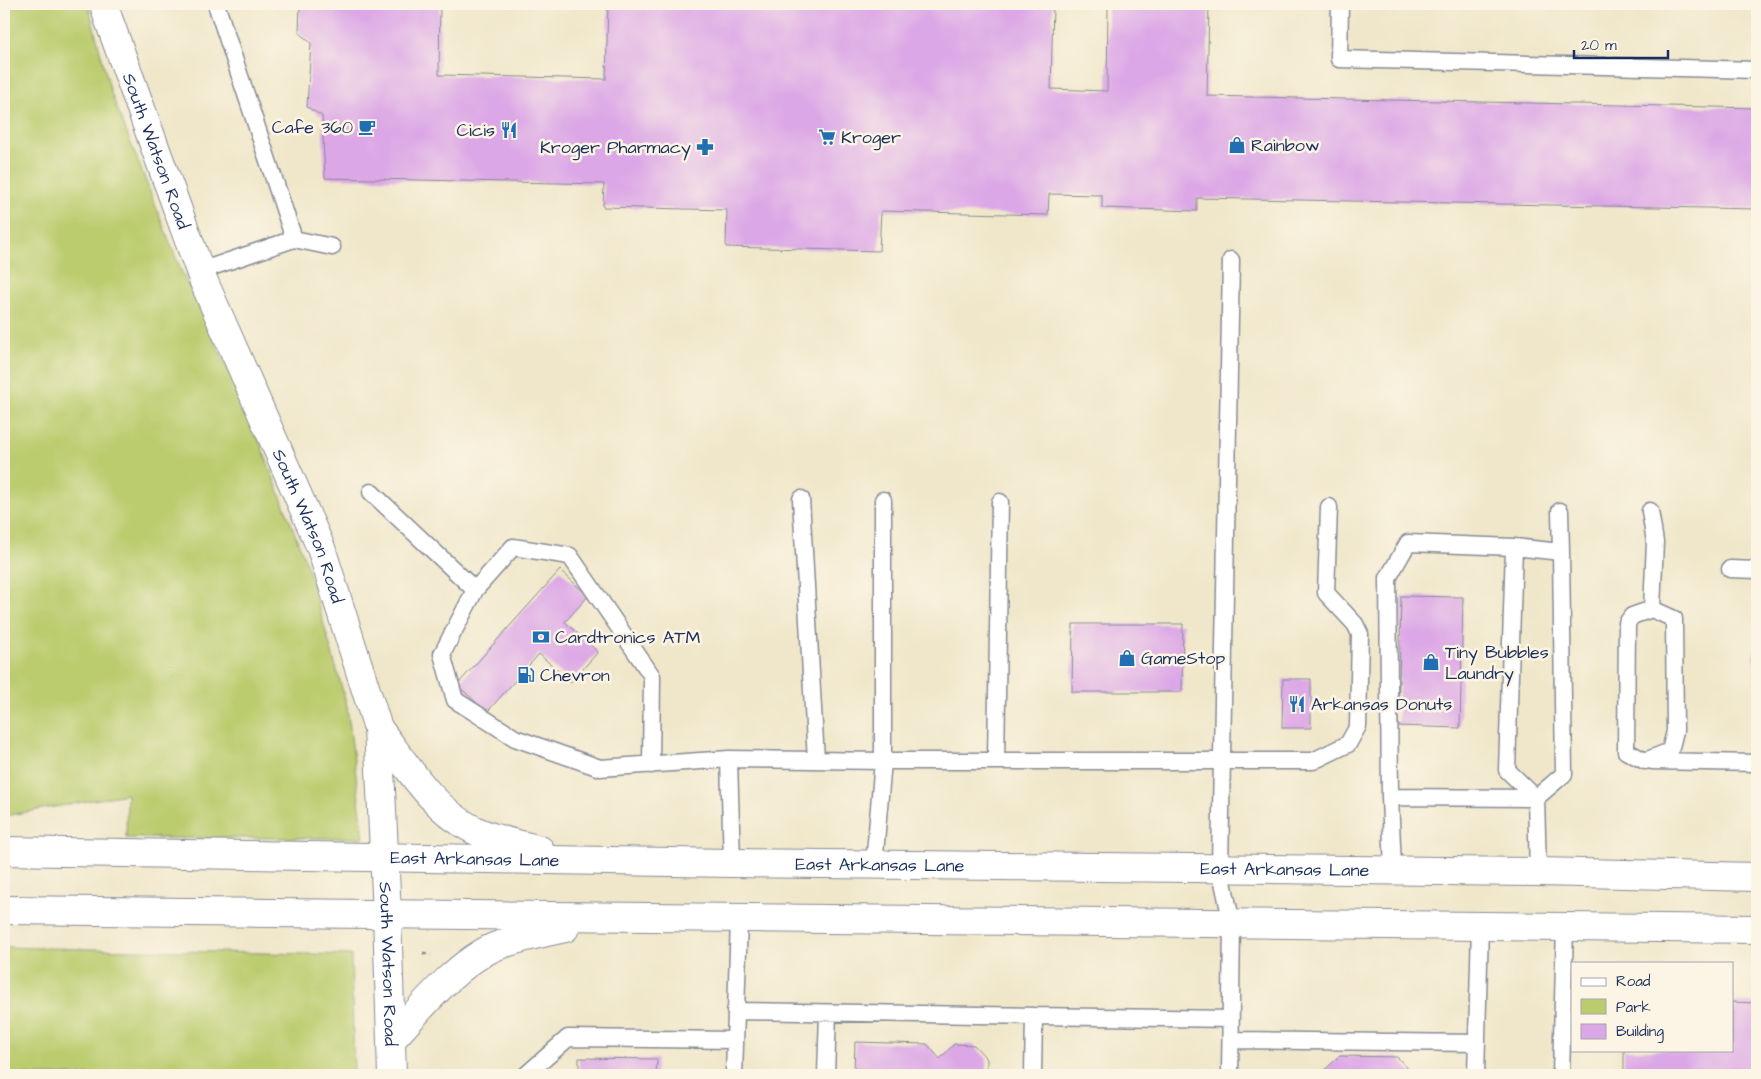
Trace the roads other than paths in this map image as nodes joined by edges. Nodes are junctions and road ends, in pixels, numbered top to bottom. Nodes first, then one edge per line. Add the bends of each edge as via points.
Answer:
1 (104, 4) edge
2 (216, 4) edge
3 (1340, 4) edge
4 (1757, 70) edge
5 (294, 239) junction
6 (332, 247) dead end
7 (1231, 260) dead end
8 (200, 271) junction
9 (371, 492) dead end
10 (800, 499) dead end
11 (883, 500) dead end
12 (1000, 502) dead end
13 (1329, 507) dead end
14 (1560, 511) dead end
15 (1650, 511) dead end
16 (1514, 547) junction
17 (1561, 552) junction
18 (1730, 569) dead end
19 (1757, 570) edge
20 (475, 590) junction
21 (1652, 609) junction
22 (378, 728) junction
23 (729, 759) junction
24 (816, 760) junction
25 (883, 761) junction
26 (996, 761) junction
27 (1645, 761) junction
28 (1222, 762) junction
29 (1757, 762) edge
30 (651, 765) junction
31 (1390, 797) junction
32 (1536, 798) junction
33 (4, 852) edge
34 (385, 858) junction
35 (580, 861) junction
36 (732, 863) junction
37 (874, 864) junction
38 (1220, 868) junction
39 (1392, 870) junction
40 (1538, 872) junction
41 (1757, 877) edge
42 (4, 910) edge
43 (388, 914) junction
44 (610, 918) junction
45 (739, 919) junction
46 (1232, 924) junction
47 (1480, 926) junction
48 (1565, 926) junction
49 (1757, 930) edge
50 (736, 1011) junction
51 (828, 1013) junction
52 (1034, 1016) junction
53 (1231, 1019) junction
54 (392, 1039) junction
55 (734, 1040) junction
56 (1231, 1040) junction
57 (1477, 1043) junction
58 (392, 1075) edge
59 (526, 1075) edge
60 (734, 1075) edge
61 (826, 1075) edge
62 (1033, 1075) edge
63 (1230, 1075) edge
64 (1476, 1075) edge
65 (1561, 1075) edge

1 - 8 main road, South Watson Road
2 - 5 lane
3 - 4 lane via 1339,59
5 - 6 lane
5 - 8 lane
7 - 28 lane
8 - 22 main road, South Watson Road via 322,548
9 - 20 lane
10 - 24 lane
11 - 25 lane
12 - 26 lane
13 - 28 lane via 1326,593 1355,624 1360,634 1358,726 1348,744 1313,761
14 - 17 lane
15 - 21 lane via 1655,542
16 - 17 lane
16 - 31 lane via 1408,543 1388,578
16 - 32 lane via 1507,770
17 - 32 lane via 1564,774
18 - 19 lane
20 - 30 lane via 442,654 455,700 515,738 600,768
20 - 30 lane via 513,547 570,556 652,676
21 - 27 lane via 1632,616 1627,623 1626,751
21 - 27 lane via 1674,619 1675,731 1670,751
22 - 34 main road, South Watson Road
22 - 35 main road via 426,791 452,816 475,830 502,840
23 - 24 lane
23 - 30 lane
23 - 36 lane
24 - 25 lane
25 - 26 lane
25 - 37 lane
26 - 28 lane
27 - 29 lane
28 - 38 lane
31 - 32 lane
31 - 39 lane
32 - 40 lane
33 - 34 main road, East Arkansas Lane
34 - 35 main road, East Arkansas Lane
34 - 43 main road, South Watson Road
35 - 36 main road, East Arkansas Lane
36 - 37 main road, East Arkansas Lane
37 - 38 main road, East Arkansas Lane
38 - 39 main road, East Arkansas Lane
38 - 46 lane
39 - 40 main road, East Arkansas Lane
40 - 41 main road, East Arkansas Lane
42 - 43 main road
43 - 44 main road
43 - 54 main road, South Watson Road
44 - 45 main road
44 - 54 main road via 529,936 494,948 451,978
45 - 46 main road
45 - 50 lane
46 - 47 main road
46 - 53 lane
47 - 48 main road
47 - 57 lane
48 - 49 main road
48 - 65 lane
50 - 51 lane
50 - 55 lane
51 - 52 lane
51 - 61 lane
52 - 53 lane
52 - 62 lane
53 - 56 lane
54 - 58 main road, South Watson Road
55 - 59 lane via 568,1038
55 - 60 lane
56 - 57 lane
56 - 63 lane
57 - 64 lane

